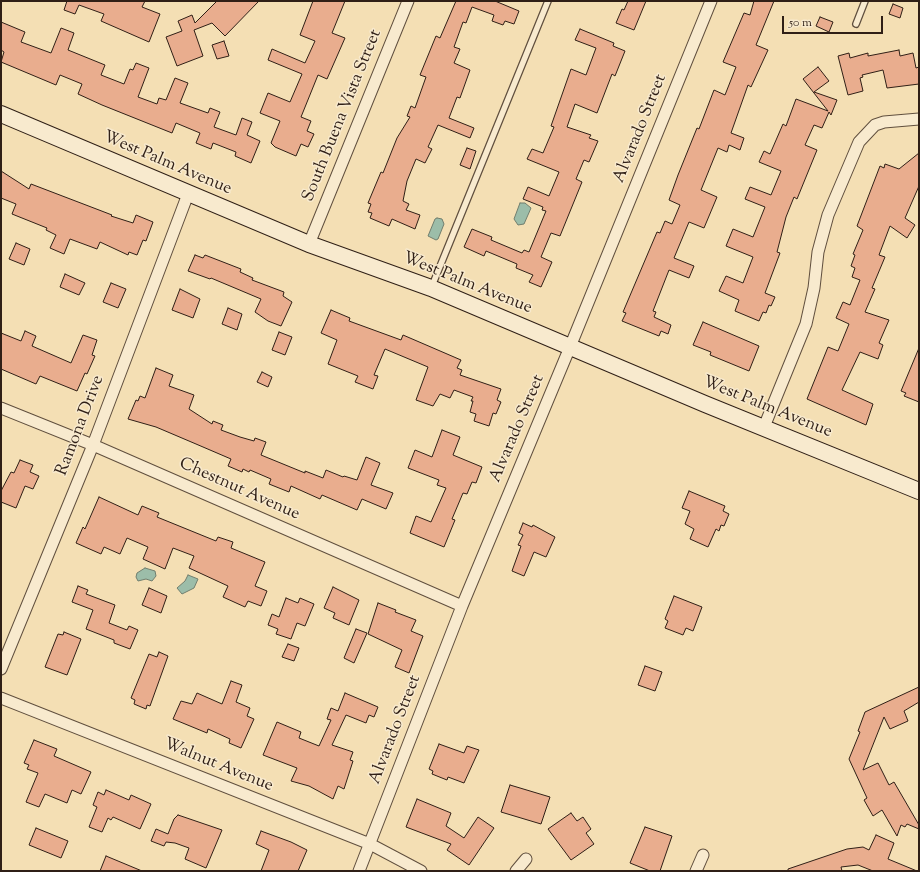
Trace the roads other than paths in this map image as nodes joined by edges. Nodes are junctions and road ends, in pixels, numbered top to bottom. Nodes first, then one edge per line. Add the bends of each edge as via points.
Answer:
1 (408, 1) edge
2 (548, 1) edge
3 (711, 1) edge
4 (865, 1) edge
5 (856, 24) dead end
6 (1, 114) edge
7 (919, 119) edge
8 (188, 194) junction
9 (309, 244) junction
10 (431, 288) junction
11 (570, 347) junction
12 (1, 408) edge
13 (764, 427) junction
14 (93, 444) junction
15 (919, 491) edge
16 (462, 606) junction
17 (1, 669) edge
18 (1, 698) edge
19 (370, 844) junction
20 (703, 855) dead end
21 (526, 859) dead end
22 (358, 871) edge
23 (421, 871) edge
24 (516, 871) edge
25 (696, 871) edge

1 - 9 street, South Buena Vista Street
2 - 10 lane
3 - 11 street, Alvarado Street
4 - 5 lane
6 - 8 street, West Palm Avenue
7 - 13 street via 875,125 859,142 828,216 818,252 806,324
8 - 9 street, West Palm Avenue
8 - 14 street, Ramona Drive
9 - 10 street, West Palm Avenue
10 - 11 street, West Palm Avenue
11 - 13 street, West Palm Avenue
11 - 16 street, Alvarado Street
12 - 14 street, Chestnut Avenue
13 - 15 street, West Palm Avenue
14 - 16 street, Chestnut Avenue
14 - 17 street, Ramona Drive
16 - 19 street, Alvarado Street
18 - 19 street, Walnut Avenue
19 - 22 street, Alvarado Street
19 - 23 street, Walnut Avenue
20 - 25 street
21 - 24 street

